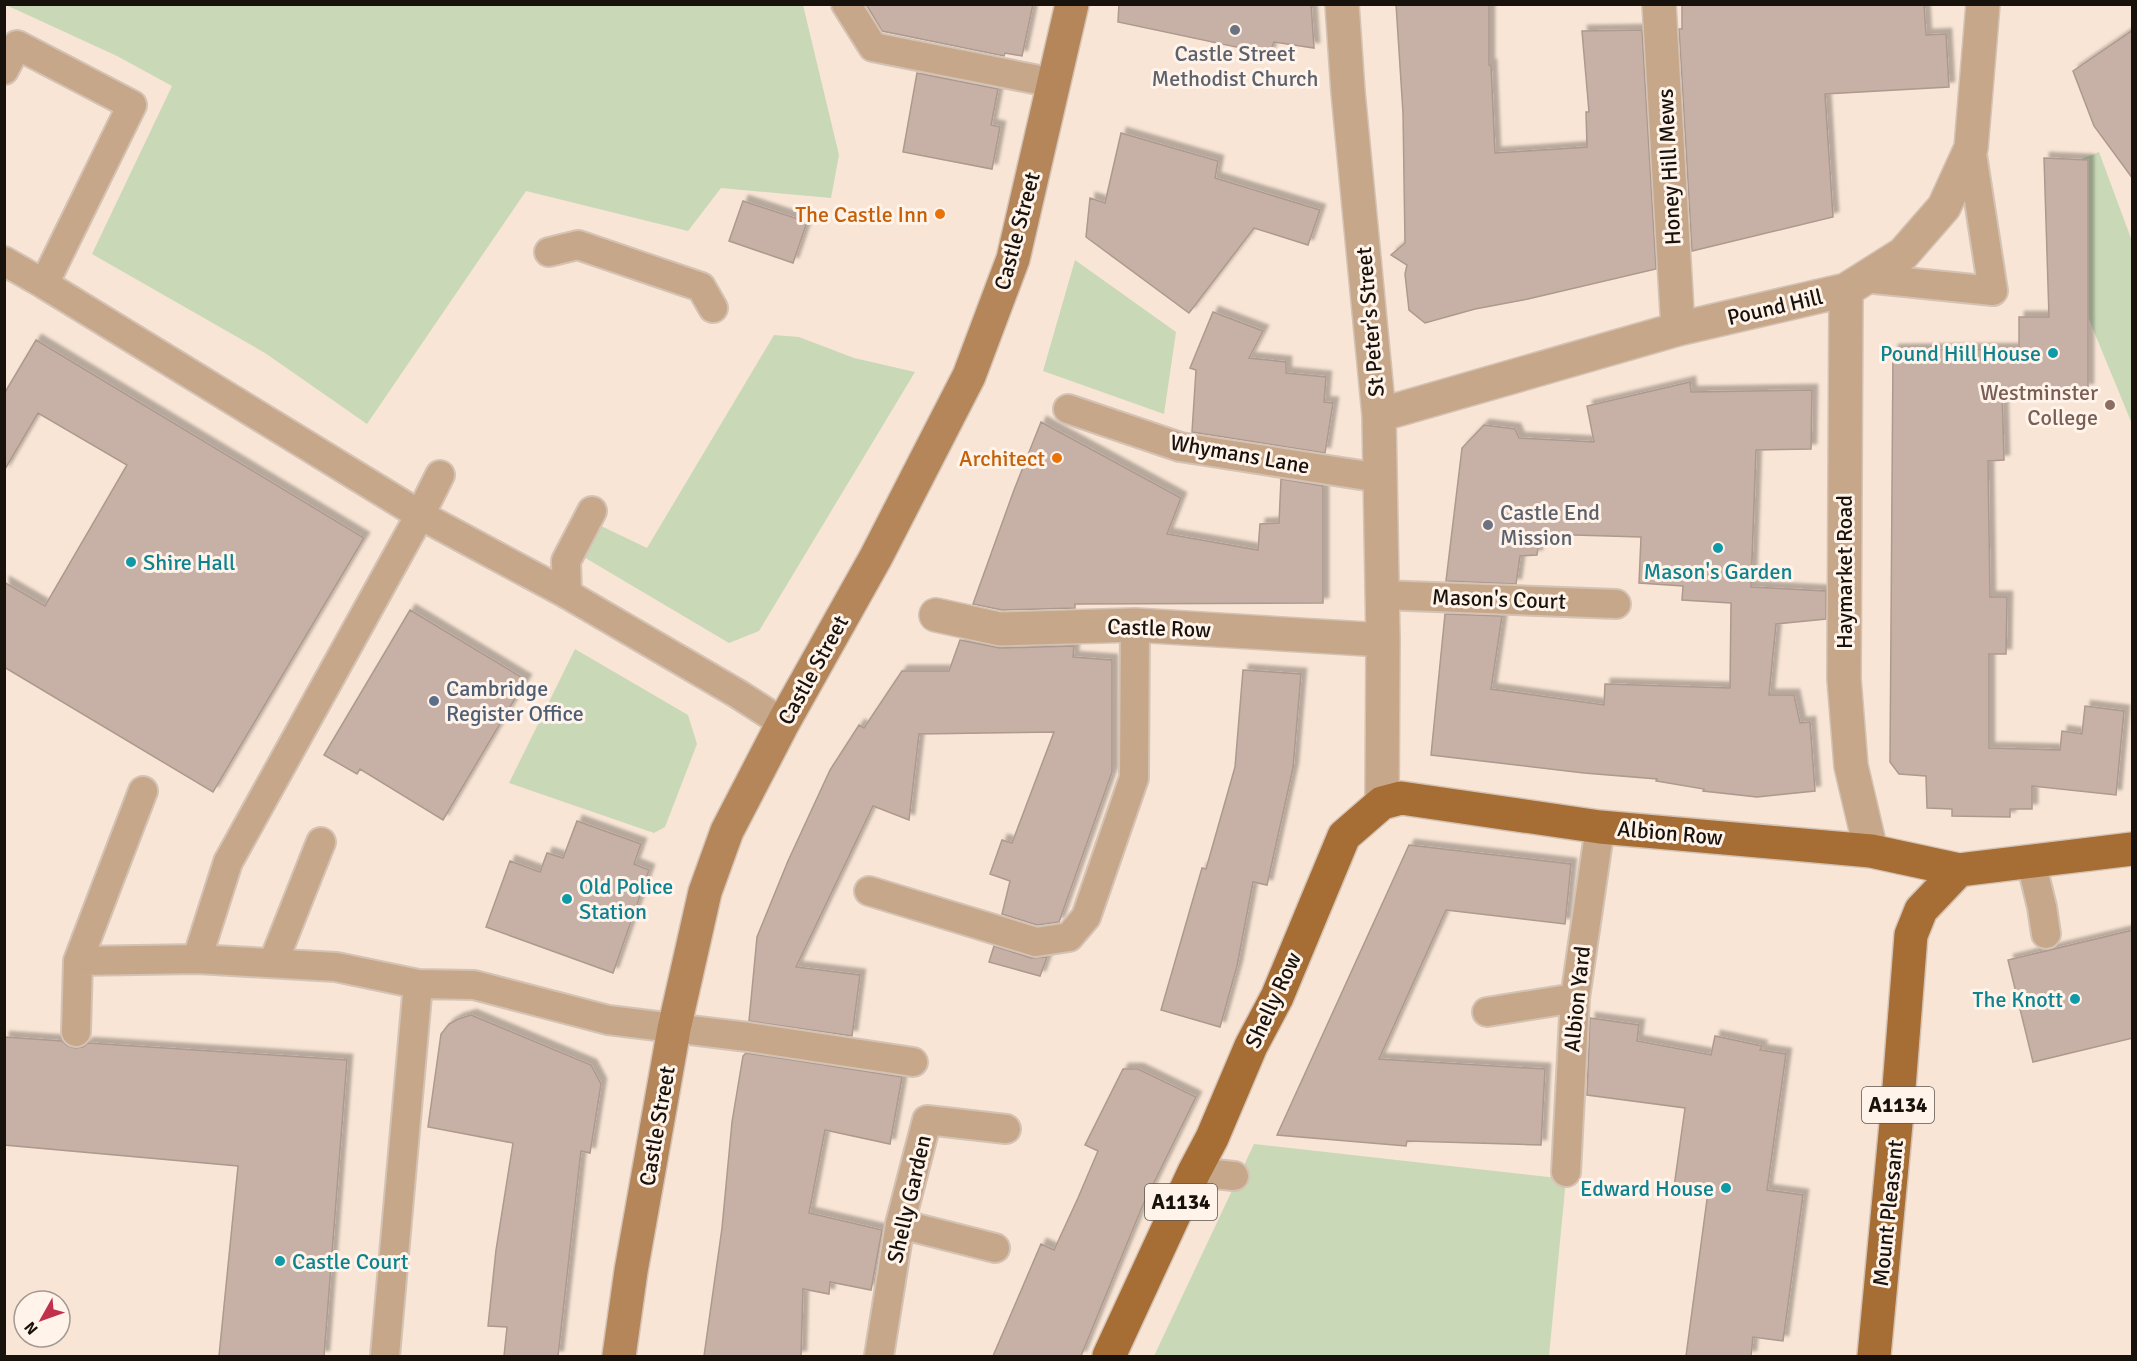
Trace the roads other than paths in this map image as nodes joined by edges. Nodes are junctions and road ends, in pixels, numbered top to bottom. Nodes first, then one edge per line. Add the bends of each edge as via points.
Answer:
1 (846, 4) edge
2 (1072, 4) edge
3 (1342, 4) edge
4 (1659, 4) edge
5 (1983, 4) edge
6 (4, 70) edge
7 (1054, 83) junction
8 (1971, 148) junction
9 (549, 252) dead end
10 (4, 261) edge
11 (45, 284) junction
12 (1855, 284) junction
13 (714, 308) dead end
14 (1678, 329) junction
15 (1068, 409) dead end
16 (1379, 415) junction
17 (440, 475) dead end
18 (1380, 478) junction
19 (592, 511) dead end
20 (420, 515) junction
21 (567, 594) junction
22 (1382, 595) junction
23 (1616, 604) dead end
24 (936, 615) dead end
25 (1135, 625) junction
26 (1383, 639) junction
27 (783, 723) junction
28 (143, 791) dead end
29 (1382, 803) junction
30 (1600, 827) junction
31 (321, 842) dead end
32 (2133, 849) edge
33 (1871, 851) junction
34 (2031, 862) junction
35 (1959, 870) junction
36 (869, 891) dead end
37 (2046, 934) dead end
38 (197, 959) junction
39 (78, 961) junction
40 (273, 963) junction
41 (418, 984) junction
42 (1575, 998) junction
43 (1487, 1012) dead end
44 (674, 1029) junction
45 (76, 1032) dead end
46 (913, 1062) dead end
47 (1006, 1129) dead end
48 (1194, 1172) junction
49 (1566, 1172) dead end
50 (1234, 1176) dead end
51 (900, 1224) junction
52 (995, 1248) dead end
53 (385, 1356) edge
54 (619, 1356) edge
55 (879, 1356) edge
56 (1109, 1356) edge
57 (1874, 1356) edge

1 - 7 lane via 873,47
2 - 7 street, Castle Street
3 - 16 street, St Peter's Street
4 - 14 street, Honey Hill Mews
5 - 8 street, Pound Hill
6 - 11 lane via 17,45 132,105
7 - 27 street, Castle Street via 1012,260 969,376 876,557
8 - 12 street, Pound Hill via 1944,207 1902,254
8 - 12 lane via 1993,291
9 - 13 lane via 578,245 701,287
10 - 11 lane
11 - 20 lane
12 - 14 street, Pound Hill
12 - 33 street, Haymarket Road via 1844,679 1851,766
14 - 16 street, Pound Hill
15 - 18 lane, Whymans Lane via 1180,447
16 - 18 street, St Peter's Street
17 - 20 lane
18 - 22 street, St Peter's Street
19 - 21 lane via 566,561
20 - 21 lane
20 - 38 lane via 228,862
21 - 27 lane
22 - 23 lane, Mason's Court
22 - 26 street, St Peter's Street
24 - 25 street, Castle Row via 1000,629
25 - 26 street, Castle Row
25 - 36 lane via 1134,778 1086,917 1069,937 1036,942
26 - 29 street
27 - 44 street, Castle Street via 727,831 705,892
28 - 39 lane
29 - 30 main road, Albion Row via 1401,798
29 - 48 main road, Shelly Row / A1134 via 1344,836 1277,998
30 - 33 main road, Albion Row
30 - 42 lane, Albion Yard
31 - 40 lane
32 - 34 main road, Albion Row
33 - 35 main road, Albion Row
34 - 35 main road, Albion Row
34 - 37 lane
35 - 57 main road, Mount Pleasant / A1134 via 1921,910 1911,935
38 - 39 lane
38 - 40 lane
39 - 45 lane
40 - 41 lane via 336,967
41 - 44 lane via 474,985 608,1020
41 - 53 lane
42 - 43 lane
42 - 49 lane, Albion Yard
44 - 46 lane via 748,1036
44 - 54 street, Castle Street
47 - 51 lane, Shelly Garden via 927,1120
48 - 50 lane
48 - 56 main road, Shelly Row / A1134
51 - 52 lane
51 - 55 lane, Shelly Garden

